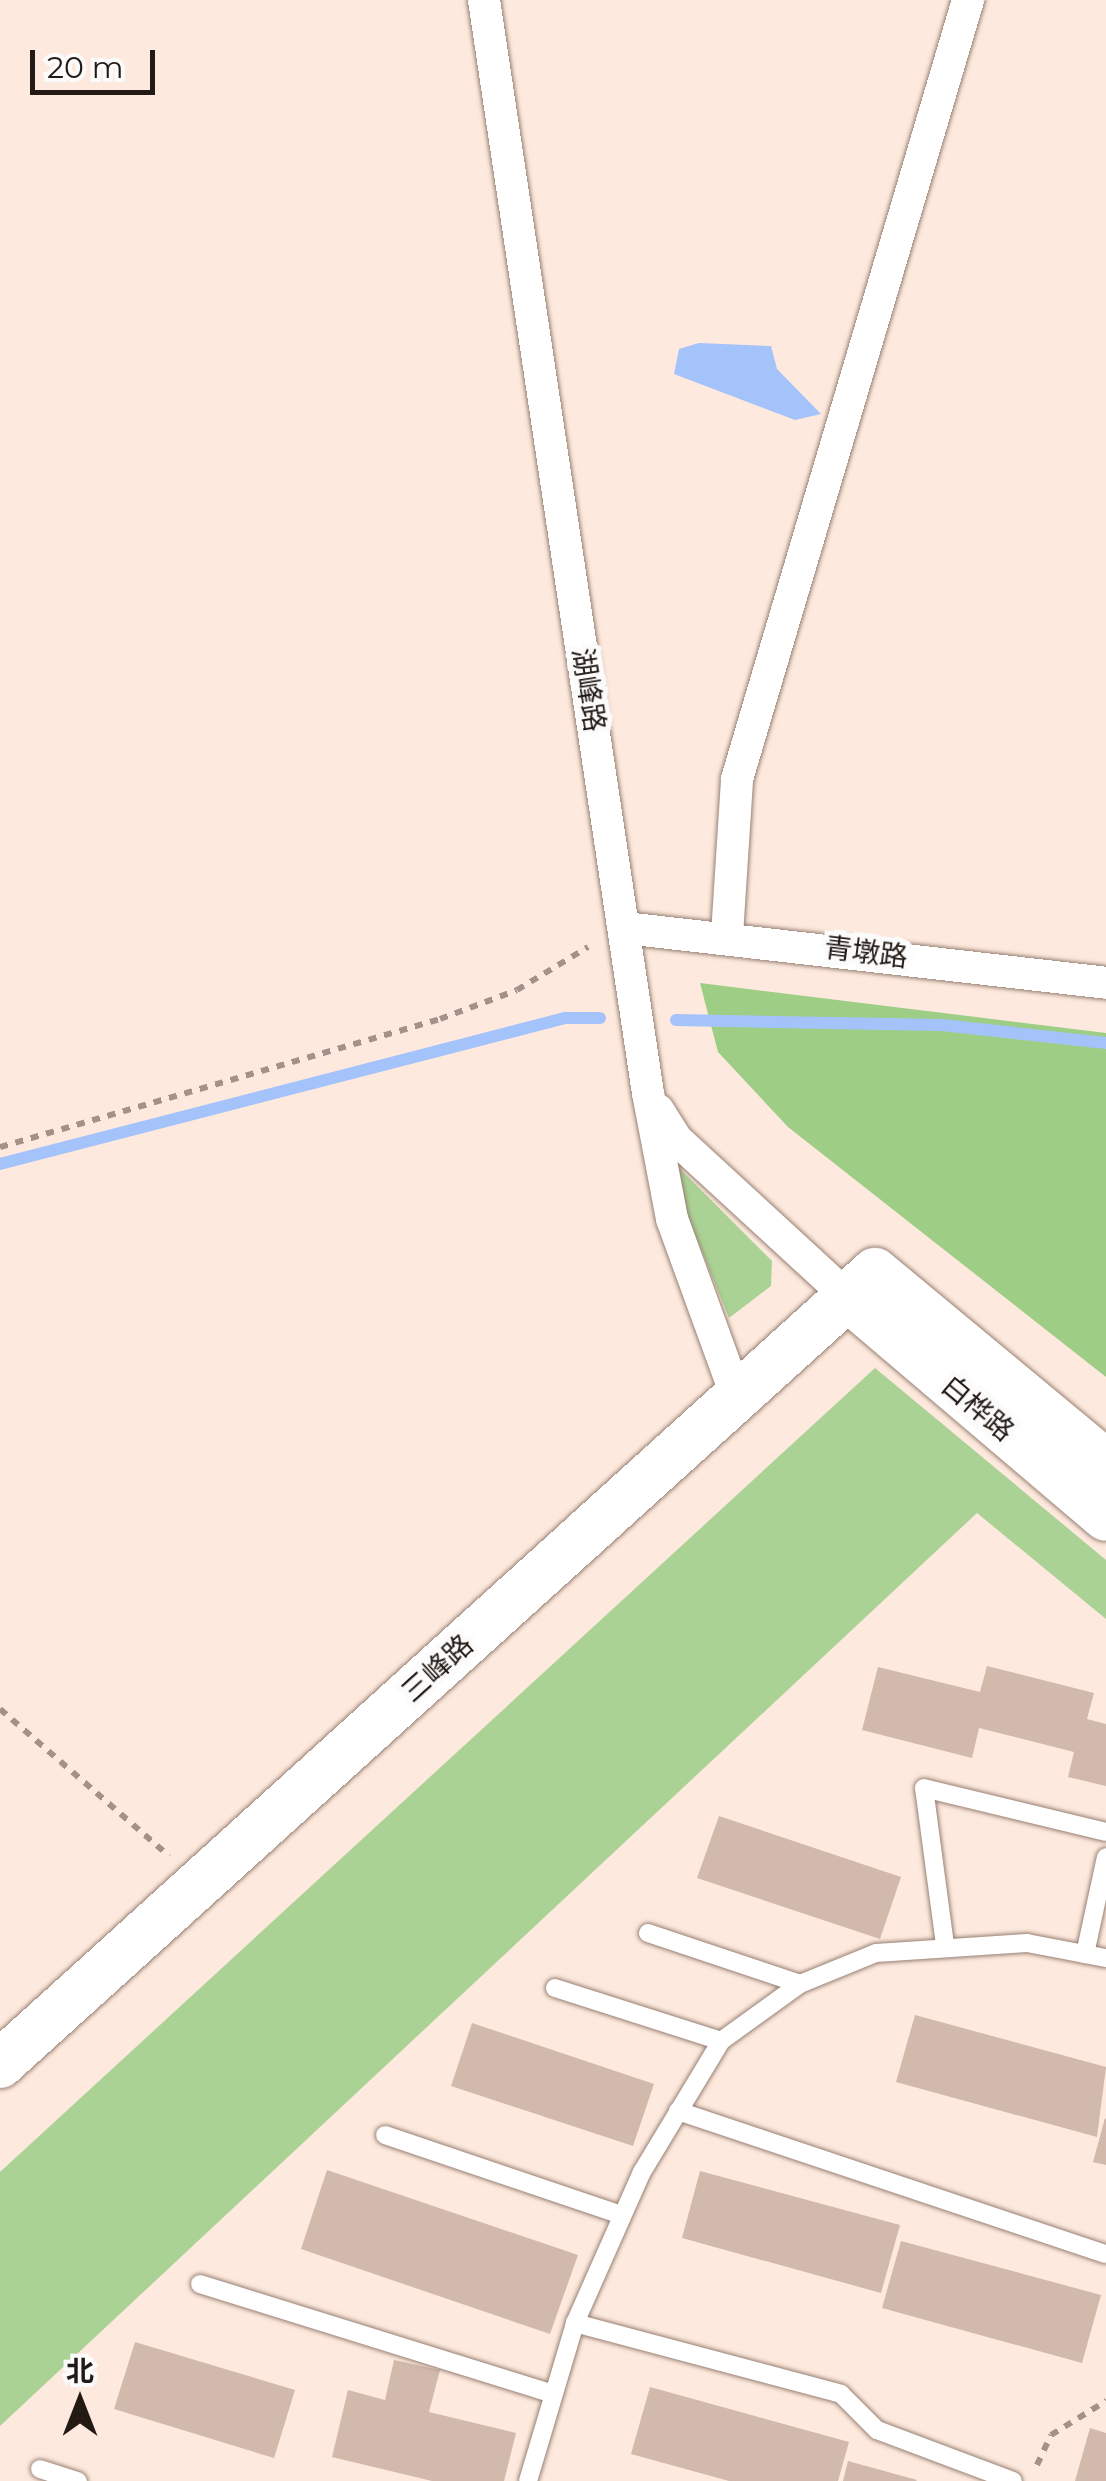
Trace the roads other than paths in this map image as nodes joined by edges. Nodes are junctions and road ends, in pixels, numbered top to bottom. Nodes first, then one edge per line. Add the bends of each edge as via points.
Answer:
1 (484, 0) edge
2 (968, 0) edge
3 (625, 928) junction
4 (726, 934) junction
5 (1106, 983) edge
6 (648, 1093) junction
7 (863, 1286) junction
8 (738, 1400) junction
9 (1106, 1464) edge
10 (1106, 1517) edge
11 (1106, 1832) edge
12 (1106, 1857) edge
13 (648, 1933) dead end
14 (945, 1945) junction
15 (1085, 1954) junction
16 (1106, 1958) edge
17 (800, 1984) junction
18 (555, 1988) dead end
19 (721, 2041) junction
20 (0, 2064) edge
21 (678, 2112) junction
22 (386, 2135) dead end
23 (622, 2215) junction
24 (1106, 2254) edge
25 (200, 2284) dead end
26 (574, 2323) junction
27 (553, 2394) junction
28 (40, 2469) dead end
29 (78, 2481) edge
30 (528, 2481) edge
31 (1013, 2481) edge

1 - 3 street, 湖峰路
2 - 4 street via 737,778
3 - 4 street, 青墩路
3 - 6 street, 湖峰路
4 - 5 street, 青墩路
6 - 7 street, 湖峰路 via 676,1140
6 - 8 street via 672,1219
7 - 8 main road, 三峰路
7 - 9 main road, 白桦路
7 - 10 main road, 白桦路
8 - 20 main road, 三峰路
11 - 14 lane via 924,1788
12 - 15 lane
13 - 17 lane
14 - 15 lane via 1027,1943
14 - 17 lane via 876,1953
15 - 16 lane
17 - 19 lane
18 - 19 lane
19 - 21 lane
21 - 23 lane
21 - 24 lane
22 - 23 lane
23 - 26 lane
25 - 27 lane
26 - 27 lane
26 - 31 lane via 841,2394 877,2430
27 - 30 lane
28 - 29 lane

